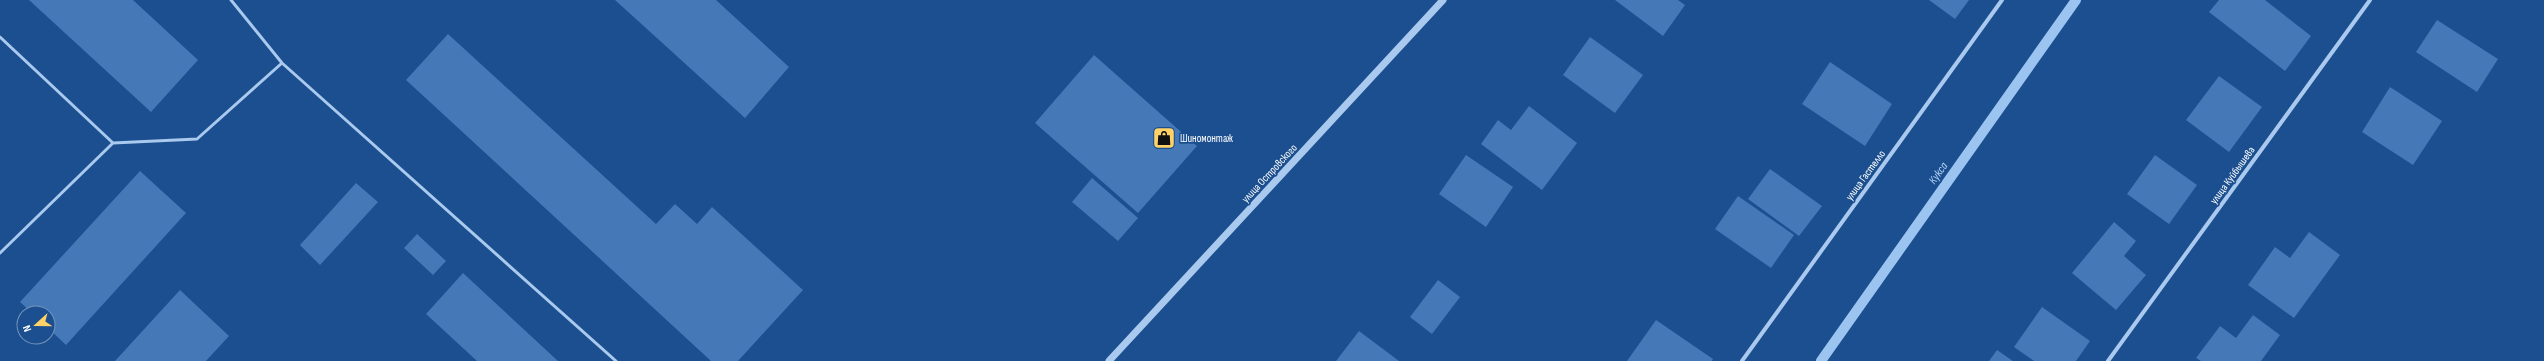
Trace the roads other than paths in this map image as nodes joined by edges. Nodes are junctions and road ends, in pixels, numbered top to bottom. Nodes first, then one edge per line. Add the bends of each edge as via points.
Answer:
1 (231, 0) edge
2 (1443, 0) edge
3 (2002, 0) edge
4 (2370, 0) edge
5 (0, 37) edge
6 (282, 63) junction
7 (113, 143) junction
8 (0, 253) edge
9 (616, 361) edge
10 (1109, 361) edge
11 (1742, 361) edge
12 (2108, 361) edge

1 - 6 lane
2 - 10 street, улица Островского
3 - 11 street, улица Гастелло
4 - 12 street, улица Куйбышева
5 - 7 lane
6 - 7 lane via 197,140
6 - 9 lane
7 - 8 lane

